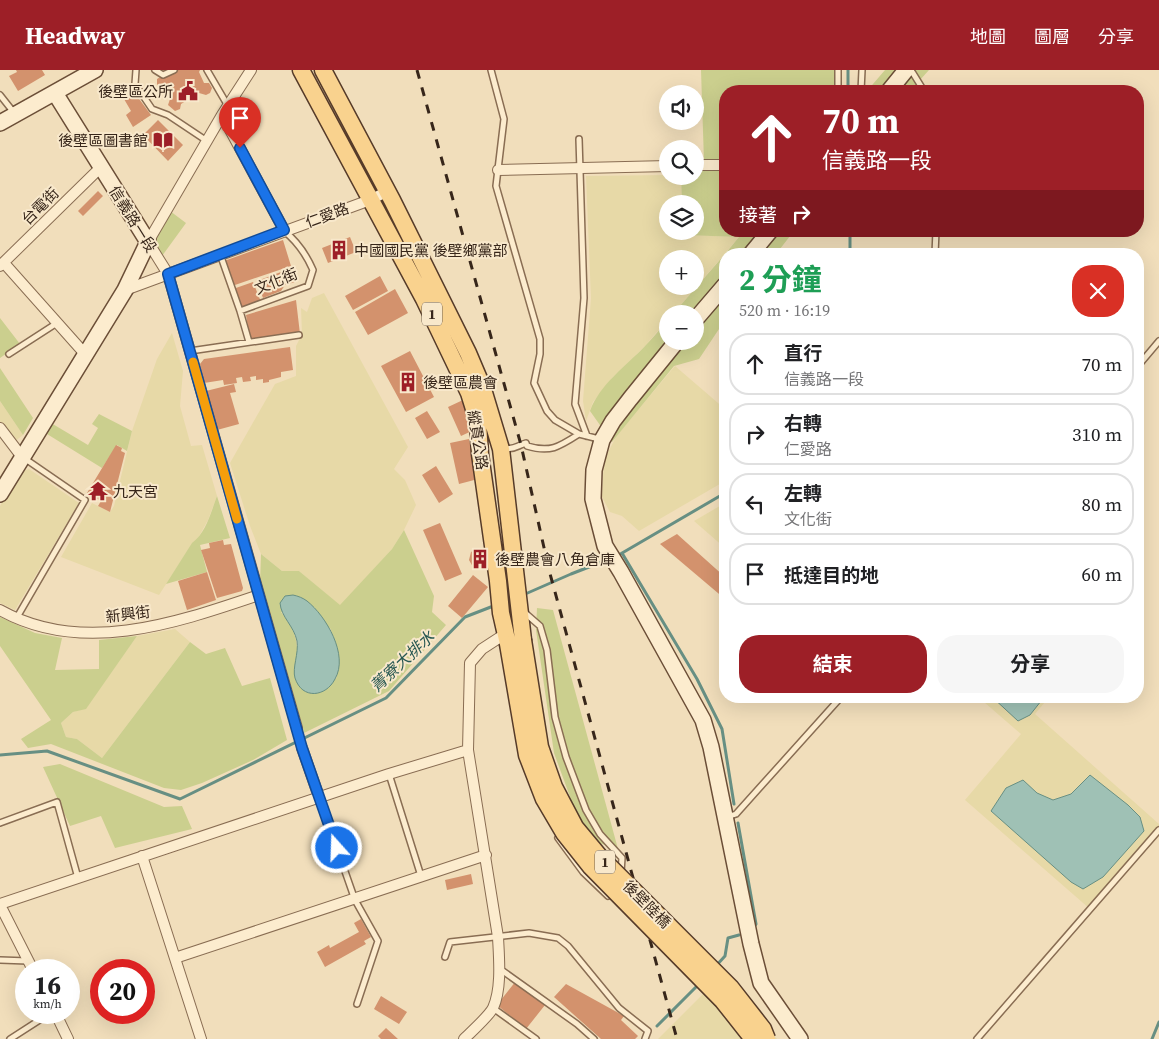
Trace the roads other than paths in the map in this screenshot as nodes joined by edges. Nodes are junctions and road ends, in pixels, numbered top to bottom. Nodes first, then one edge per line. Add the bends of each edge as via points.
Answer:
1 (96, 70) edge
2 (136, 70) edge
3 (155, 70) edge
4 (174, 70) edge
5 (207, 70) edge
6 (251, 70) edge
7 (301, 70) edge
8 (323, 70) edge
9 (491, 70) edge
10 (838, 70) edge
11 (862, 70) edge
12 (906, 70) edge
13 (911, 70) edge
14 (838, 85) edge
15 (862, 85) edge
16 (893, 85) edge
17 (920, 85) edge
18 (55, 93) junction
19 (0, 95) edge
20 (225, 111) junction
21 (16, 114) junction
22 (0, 123) edge
23 (579, 139) dead end
24 (206, 141) junction
25 (704, 165) edge
26 (719, 165) edge
27 (659, 166) edge
28 (100, 167) junction
29 (580, 167) junction
30 (498, 170) junction
31 (388, 191) junction
32 (370, 200) junction
33 (284, 230) junction
34 (765, 237) edge
35 (148, 242) junction
36 (756, 248) edge
37 (220, 254) junction
38 (2, 265) edge
39 (168, 274) junction
40 (125, 290) junction
41 (719, 292) edge
42 (430, 294) junction
43 (704, 310) edge
44 (240, 311) junction
45 (57, 322) junction
46 (299, 335) dead end
47 (1159, 341) edge
48 (249, 342) junction
49 (670, 350) edge
50 (190, 351) junction
51 (9, 354) dead end
52 (85, 354) junction
53 (1144, 359) edge
54 (0, 428) edge
55 (579, 434) junction
56 (587, 436) junction
57 (602, 440) junction
58 (501, 449) junction
59 (22, 457) junction
60 (0, 494) edge
61 (258, 595) junction
62 (520, 608) junction
63 (0, 610) edge
64 (16, 619) junction
65 (512, 640) junction
66 (836, 703) edge
67 (297, 728) joint
68 (302, 748) joint
69 (468, 750) junction
70 (389, 774) junction
71 (319, 798) junction
72 (724, 818) junction
73 (0, 823) edge
74 (551, 825) dead end
75 (1159, 830) edge
76 (555, 832) dead end
77 (486, 855) junction
78 (142, 856) junction
79 (421, 877) junction
80 (78, 878) junction
81 (355, 900) junction
82 (614, 902) dead end
83 (0, 904) edge
84 (620, 907) dead end
85 (498, 937) junction
86 (445, 957) dead end
87 (175, 958) junction
88 (28, 959) edge
89 (0, 960) edge
90 (15, 963) edge
91 (500, 968) junction
92 (357, 1004) dead end
93 (493, 1008) junction
94 (34, 1024) edge
95 (60, 1024) edge
96 (10, 1039) edge
97 (68, 1039) edge
98 (201, 1039) edge
99 (464, 1039) edge
100 (536, 1039) edge
101 (594, 1039) edge
102 (645, 1039) edge
103 (753, 1039) edge
104 (767, 1039) edge
105 (800, 1039) edge
106 (977, 1039) edge

1 - 18 street
2 - 24 lane via 135,84 152,109 168,115
3 - 4 lane via 162,75
5 - 20 lane
6 - 20 street
7 - 32 main road, 縱貫公路 / 1
8 - 31 main road, 縱貫公路 / 1
9 - 30 lane via 504,119
10 - 14 lane
11 - 15 lane
12 - 16 street
13 - 17 lane
18 - 21 street
18 - 28 street, 信義路一段
19 - 21 lane
20 - 24 street
20 - 33 street, 文化街
21 - 22 street
23 - 29 lane
24 - 35 street
25 - 26 street
27 - 29 street
28 - 35 street, 信義路一段
28 - 38 street, 台電街
29 - 30 street
29 - 56 lane via 584,298 575,404
30 - 55 lane via 496,186 540,339 534,383 555,420
31 - 32 street, 仁愛路
31 - 42 main road, 縱貫公路 / 1
32 - 33 street, 仁愛路
32 - 42 main road, 縱貫公路 / 1
33 - 37 street, 仁愛路
33 - 44 lane, 文化街 via 306,254 313,270 308,286
34 - 36 street
35 - 39 street, 信義路一段
35 - 40 street
37 - 39 street, 仁愛路
37 - 44 lane, 文化街
38 - 45 street
39 - 40 street, 仁愛路
39 - 50 street, 信義路一段
40 - 52 street
41 - 43 street
42 - 58 main road, 縱貫公路 / 1 via 468,352
42 - 65 main road, 縱貫公路 / 1 via 478,422 501,613
44 - 48 lane
45 - 51 lane
45 - 52 street
46 - 48 lane
47 - 53 lane
48 - 50 lane
49 - 57 street
50 - 61 street, 信義路一段
52 - 59 street
54 - 59 street
55 - 56 lane
55 - 58 lane via 554,449 537,449 526,443 515,449
56 - 57 lane
57 - 72 street via 594,470 593,499 605,546 703,720
58 - 62 main road, 縱貫公路 / 1
59 - 60 street
59 - 64 lane via 85,500
61 - 64 street, 新興街 via 190,618 108,633 72,632
61 - 67 street, 信義路一段
62 - 65 main road, 1
62 - 84 lane via 540,626 547,650 555,717 586,810 600,834 622,858
63 - 64 street, 新興街
65 - 69 street via 482,649 470,663
65 - 74 lane via 509,646 510,680 523,760
65 - 103 main road, 後壁陸橋 / 1, bridge via 527,755 544,799 564,833 591,868 722,1001
65 - 104 main road, 後壁陸橋 / 1, bridge via 540,747 554,787 575,827 600,857 732,988
66 - 72 lane via 736,814
67 - 68 lane
68 - 71 street
69 - 70 street
69 - 77 street
70 - 71 street
70 - 79 lane
71 - 78 street
71 - 81 lane
72 - 105 street via 761,982
73 - 80 lane via 57,802
75 - 106 lane
76 - 82 lane via 583,872
77 - 79 street
77 - 85 street
78 - 80 street
78 - 87 street
79 - 81 street
80 - 83 street
81 - 87 street
81 - 92 lane via 378,941
83 - 88 street
85 - 86 lane via 450,942
85 - 91 street
85 - 102 lane via 529,933 558,938 619,1008 648,1031
87 - 98 street
89 - 90 lane
91 - 93 street
91 - 101 lane
93 - 99 street
93 - 100 lane
94 - 96 lane
95 - 97 street

